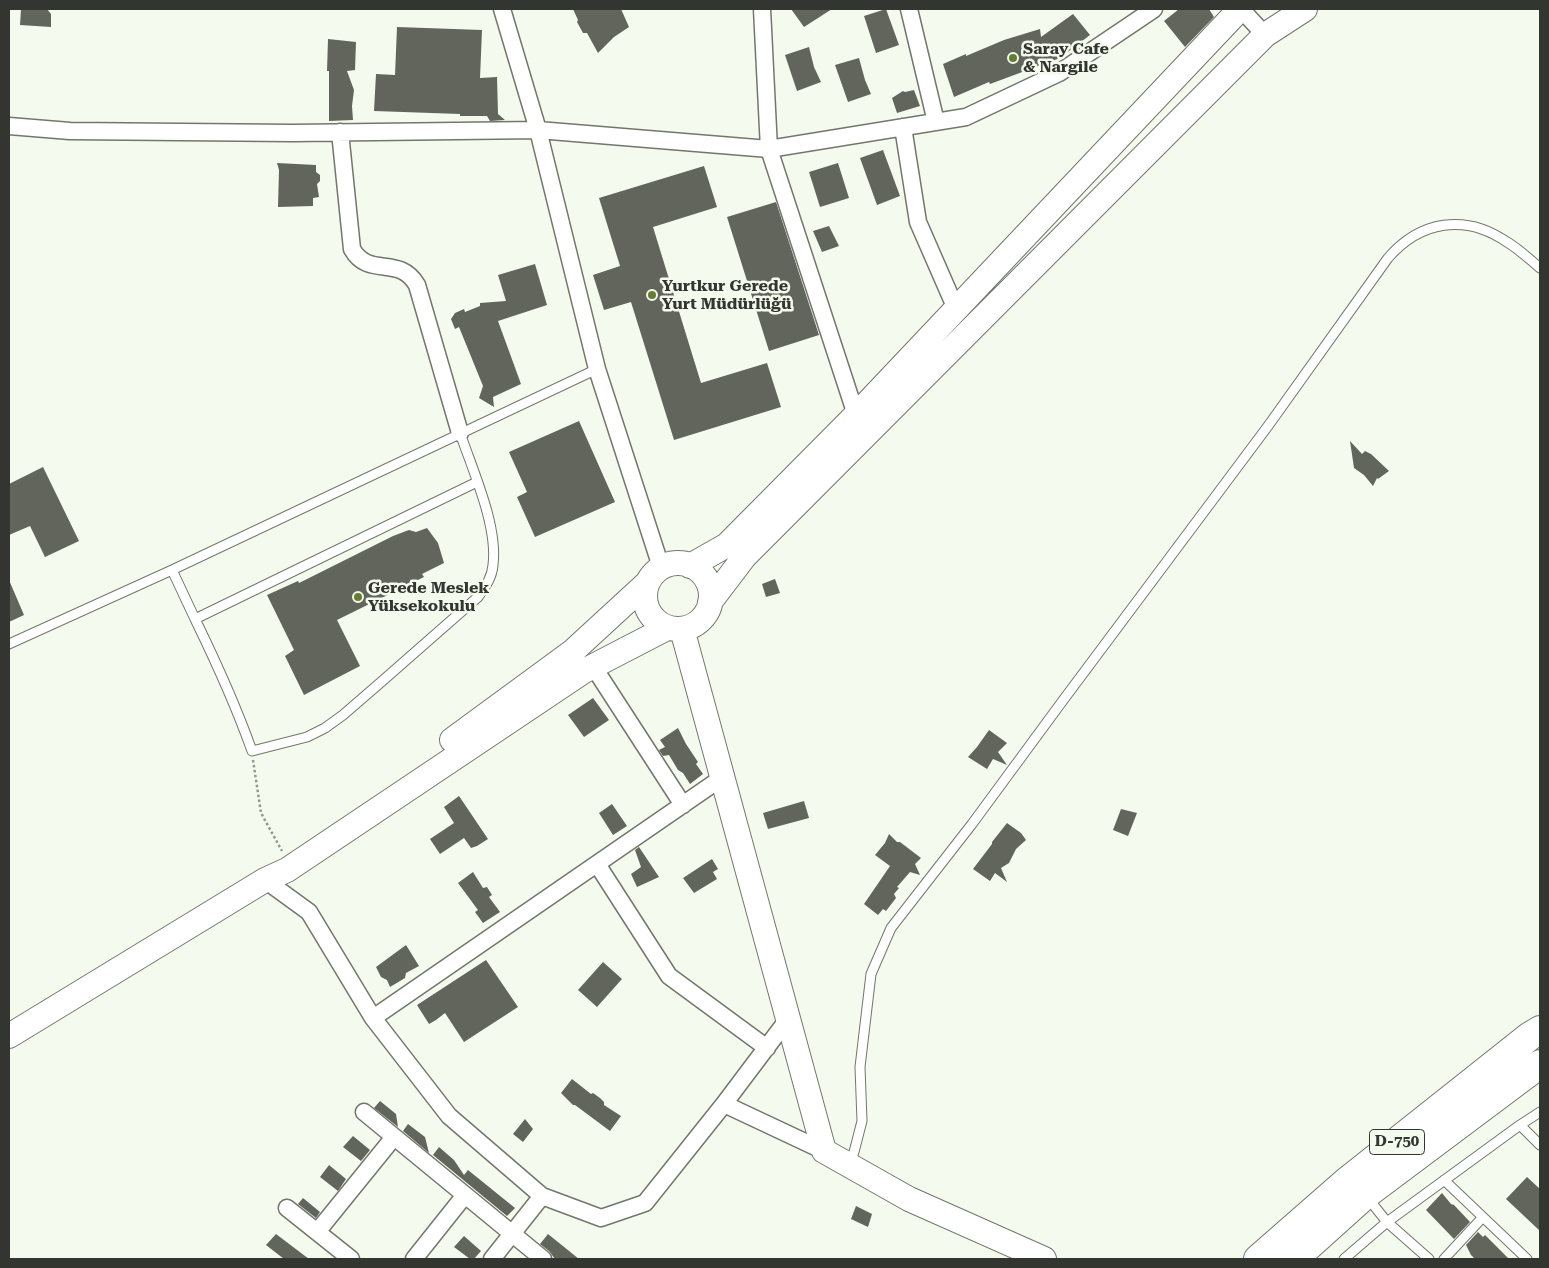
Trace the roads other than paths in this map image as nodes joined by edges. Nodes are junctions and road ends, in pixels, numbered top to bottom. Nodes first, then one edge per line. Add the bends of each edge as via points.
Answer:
1 (502, 9) edge
2 (762, 9) edge
3 (908, 9) edge
4 (1154, 9) edge
5 (1241, 9) edge
6 (1305, 9) edge
7 (1265, 35) junction
8 (936, 122) junction
9 (9, 126) edge
10 (902, 127) junction
11 (538, 130) junction
12 (340, 132) junction
13 (769, 149) junction
14 (1540, 268) edge
15 (956, 309) junction
16 (597, 369) junction
17 (856, 414) junction
18 (460, 433) junction
19 (477, 482) junction
20 (690, 566) junction
21 (172, 570) junction
22 (654, 575) junction
23 (710, 602) junction
24 (195, 619) junction
25 (675, 628) junction
26 (9, 644) edge
27 (593, 666) junction
28 (723, 777) junction
29 (683, 804) junction
30 (597, 864) junction
31 (265, 880) junction
32 (373, 1018) junction
33 (788, 1019) junction
34 (1540, 1030) edge
35 (9, 1036) edge
36 (767, 1048) junction
37 (1540, 1064) edge
38 (724, 1104) junction
39 (364, 1112) dead end
40 (1540, 1112) edge
41 (1520, 1125) junction
42 (394, 1137) junction
43 (1540, 1145) edge
44 (824, 1151) junction
45 (848, 1165) junction
46 (1444, 1180) junction
47 (465, 1195) junction
48 (1365, 1195) junction
49 (542, 1196) junction
50 (288, 1208) dead end
51 (1483, 1217) junction
52 (1387, 1222) junction
53 (317, 1232) junction
54 (512, 1234) junction
55 (351, 1259) edge
56 (414, 1259) edge
57 (492, 1259) edge
58 (543, 1259) edge
59 (1044, 1259) edge
60 (1258, 1259) edge
61 (1294, 1259) edge
62 (1344, 1259) edge
63 (1429, 1259) edge
64 (1444, 1259) edge
65 (1527, 1259) edge

1 - 11 street
2 - 13 street
3 - 8 street
4 - 8 street via 1059,73 966,117
5 - 7 street
5 - 15 street
6 - 7 street
7 - 23 street via 746,556
8 - 10 street
9 - 12 street via 70,131
10 - 13 street
10 - 15 street via 918,222
11 - 12 street
11 - 13 street
11 - 16 street
12 - 18 street via 352,249 364,263 400,269 417,285
13 - 17 street
14 - 45 lane via 1498,236 1448,224 1416,234 1388,258 1262,434 891,928 871,974 860,1067 862,1121
15 - 17 street
16 - 18 lane
16 - 22 street
17 - 20 street via 727,545
18 - 19 lane
18 - 21 lane
19 - 24 lane
19 - 24 lane via 488,514 493,544 493,566 488,583 478,597 343,715 307,737 252,751 239,714
20 - 22 street via 670,564
20 - 23 street via 706,580
21 - 24 lane
21 - 26 lane
22 - 25 street via 645,594 646,605 658,623
22 - 31 street via 572,652 468,729 277,857
23 - 25 street via 701,620 692,626
25 - 27 street
25 - 28 street
27 - 29 street
27 - 31 street via 287,870
28 - 29 street
28 - 33 street
29 - 30 street
30 - 32 street
30 - 36 street via 669,976
31 - 32 street via 309,912
31 - 35 street
32 - 49 street via 449,1116
33 - 36 street
33 - 44 street
34 - 60 highway, D-750 via 1346,1182
36 - 38 street
37 - 48 highway
38 - 44 street
38 - 49 street via 645,1203 601,1218
39 - 42 street
40 - 41 lane
41 - 43 lane
41 - 46 lane
42 - 47 street
42 - 53 street
44 - 45 street
45 - 59 street via 909,1199
46 - 51 lane
46 - 52 lane
47 - 54 street
47 - 56 street
48 - 52 lane
48 - 61 highway
49 - 54 street
50 - 53 street
51 - 64 lane
51 - 65 lane
52 - 62 lane
52 - 63 lane
53 - 55 street
54 - 57 street
54 - 58 street

